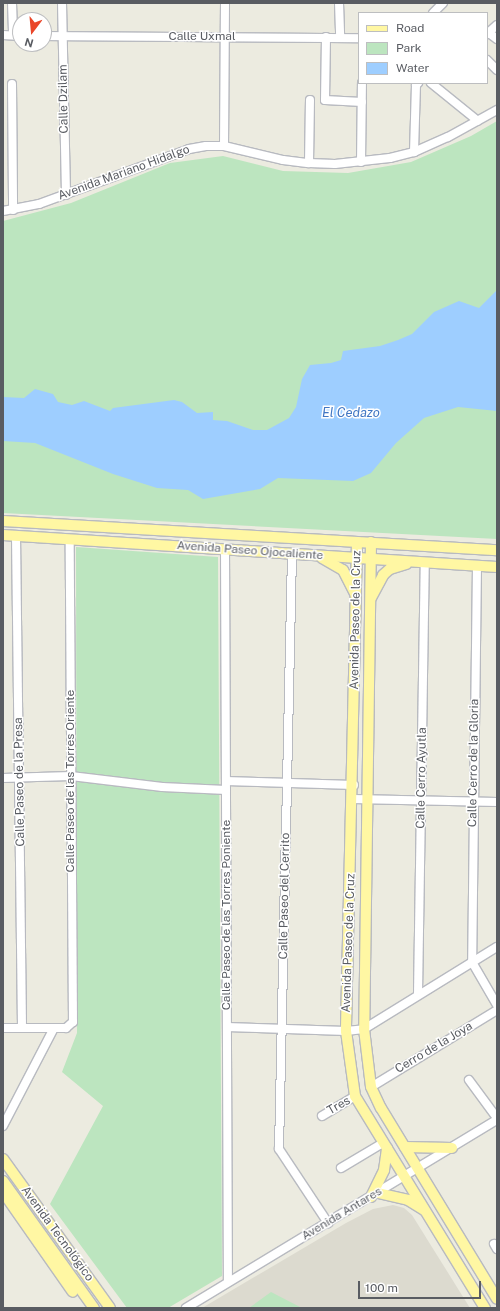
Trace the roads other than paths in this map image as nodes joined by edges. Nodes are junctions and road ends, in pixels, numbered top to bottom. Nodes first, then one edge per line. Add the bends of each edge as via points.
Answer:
1 (62, 3) edge
2 (225, 3) edge
3 (339, 3) edge
4 (443, 3) edge
5 (434, 12) edge
6 (497, 25) edge
7 (488, 33) edge
8 (52, 36) edge
9 (63, 36) junction
10 (224, 37) junction
11 (326, 38) junction
12 (340, 38) junction
13 (358, 38) edge
14 (497, 39) edge
15 (488, 61) edge
16 (497, 70) edge
17 (12, 84) dead end
18 (362, 84) edge
19 (417, 84) edge
20 (432, 84) edge
21 (310, 100) dead end
22 (362, 102) junction
23 (497, 110) edge
24 (478, 121) junction
25 (224, 146) junction
26 (414, 152) junction
27 (360, 162) junction
28 (309, 163) junction
29 (66, 195) junction
30 (13, 210) junction
31 (3, 211) edge
32 (3, 521) edge
33 (3, 535) edge
34 (16, 536) junction
35 (70, 539) junction
36 (357, 542) junction
37 (371, 542) junction
38 (225, 549) junction
39 (497, 550) edge
40 (292, 554) junction
41 (314, 555) junction
42 (357, 558) junction
43 (371, 559) junction
44 (422, 562) junction
45 (477, 565) junction
46 (497, 567) edge
47 (357, 598) junction
48 (370, 600) junction
49 (71, 776) junction
50 (20, 777) junction
51 (3, 778) edge
52 (226, 781) junction
53 (287, 783) junction
54 (354, 785) junction
55 (226, 790) junction
56 (353, 799) junction
57 (367, 799) junction
58 (422, 801) junction
59 (474, 801) junction
60 (497, 802) edge
61 (497, 946) edge
62 (472, 962) junction
63 (418, 994) junction
64 (497, 1005) edge
65 (497, 1010) edge
66 (227, 1027) junction
67 (3, 1028) edge
68 (22, 1028) junction
69 (54, 1028) junction
70 (282, 1029) junction
71 (364, 1029) junction
72 (346, 1031) junction
73 (469, 1080) dead end
74 (371, 1087) junction
75 (355, 1096) junction
76 (322, 1116) dead end
77 (497, 1119) edge
78 (3, 1126) edge
79 (385, 1145) junction
80 (405, 1148) junction
81 (452, 1148) junction
82 (3, 1159) edge
83 (342, 1168) dead end
84 (419, 1168) junction
85 (405, 1176) junction
86 (3, 1180) edge
87 (3, 1192) edge
88 (375, 1195) junction
89 (427, 1211) junction
90 (328, 1223) junction
91 (228, 1281) junction
92 (497, 1299) edge
93 (86, 1308) edge
94 (94, 1308) edge
95 (110, 1308) edge
96 (186, 1308) edge
97 (485, 1308) edge

1 - 9 street, Calle Dzilam
2 - 10 street
3 - 12 street
4 - 5 street
6 - 7 street
7 - 14 street
8 - 9 street, Calle Uxmal
9 - 10 street, Calle Uxmal
9 - 29 street, Calle Dzilam
10 - 11 street, Calle Uxmal
10 - 25 street
11 - 12 street, Calle Uxmal
11 - 22 street via 326,100
12 - 13 street, Calle Uxmal
15 - 16 street
17 - 30 street
18 - 22 street
19 - 26 street
20 - 24 street
21 - 28 street
22 - 27 street
23 - 24 street, Avenida Mariano Hidalgo
24 - 26 street, Avenida Mariano Hidalgo
25 - 28 street, Avenida Mariano Hidalgo via 283,160
25 - 29 street, Avenida Mariano Hidalgo via 189,148
26 - 27 street, Avenida Mariano Hidalgo
27 - 28 street, Avenida Mariano Hidalgo
29 - 30 street, Avenida Mariano Hidalgo
30 - 31 street, Avenida Mariano Hidalgo
32 - 36 main road, Avenida Paseo Ojocaliente
33 - 34 main road, Avenida Paseo Ojocaliente
34 - 35 main road, Avenida Paseo Ojocaliente
34 - 50 street, Calle Paseo de la Presa
35 - 38 main road, Avenida Paseo Ojocaliente
35 - 49 street, Calle Paseo de las Torres Oriente
36 - 37 main road, Avenida Paseo Ojocaliente
36 - 42 main road, Avenida Paseo de la Cruz
37 - 39 main road, Avenida Paseo Ojocaliente
37 - 43 main road, Avenida Paseo de la Cruz
38 - 40 main road, Avenida Paseo Ojocaliente
38 - 52 street, Calle Paseo de las Torres Poniente
40 - 41 main road, Avenida Paseo Ojocaliente
40 - 53 street, Calle Paseo del Cerrito
41 - 42 main road, Avenida Paseo Ojocaliente
41 - 47 main road via 338,565
42 - 43 main road, Avenida Paseo Ojocaliente
42 - 47 main road, Avenida Paseo de la Cruz
43 - 44 main road, Avenida Paseo Ojocaliente
43 - 48 main road, Avenida Paseo de la Cruz
44 - 45 main road, Avenida Paseo Ojocaliente
44 - 48 main road via 390,570 383,575
44 - 58 street, Calle Cerro Ayutla
45 - 46 main road, Avenida Paseo Ojocaliente
45 - 59 street, Calle Cerro de la Gloria
47 - 54 main road, Avenida Paseo de la Cruz
48 - 57 main road, Avenida Paseo de la Cruz
49 - 50 street
49 - 55 street via 162,787
49 - 69 street, Calle Paseo de las Torres Oriente via 73,1022 66,1028
50 - 51 street
50 - 68 street, Calle Paseo de la Presa
52 - 53 street
52 - 55 street, Calle Paseo de las Torres Poniente
53 - 54 street
53 - 70 street, Calle Paseo del Cerrito
54 - 56 main road, Avenida Paseo de la Cruz
55 - 66 street, Calle Paseo de las Torres Poniente
56 - 57 street
56 - 72 main road, Avenida Paseo de la Cruz
57 - 58 street
57 - 71 main road, Avenida Paseo de la Cruz
58 - 59 street
58 - 63 street, Calle Cerro Ayutla
59 - 60 street
59 - 62 street, Calle Cerro de la Gloria
61 - 62 street
62 - 63 street
62 - 64 street
63 - 71 street
65 - 74 street, Cerro de la Joya
66 - 70 street
66 - 91 street, Calle Paseo de las Torres Poniente
67 - 68 street
68 - 69 street
69 - 78 street
70 - 72 street
70 - 90 street, Calle Paseo del Cerrito via 279,1149
71 - 72 street
71 - 74 main road, Avenida Paseo de la Cruz
72 - 75 main road, Avenida Paseo de la Cruz
73 - 77 street
74 - 80 main road, Avenida Paseo de la Cruz
75 - 76 street, Tres
75 - 79 main road, Avenida Paseo de la Cruz
77 - 81 street, Avenida Antares
79 - 83 street
79 - 85 main road, Avenida Paseo de la Cruz
79 - 88 main road via 384,1170
80 - 81 main road
80 - 84 main road, Avenida Paseo de la Cruz
81 - 84 street, Avenida Antares
82 - 95 main road, Avenida Tecnológico
84 - 85 street, Avenida Antares
84 - 92 main road, Avenida Paseo de la Cruz
85 - 88 street, Avenida Antares
85 - 89 main road, Avenida Paseo de la Cruz
86 - 94 main road
87 - 93 main road, Avenida Tecnológico
88 - 89 main road via 408,1200
88 - 90 street, Avenida Antares
89 - 97 main road, Avenida Paseo de la Cruz
90 - 91 street, Avenida Antares
91 - 96 street, Avenida Antares

